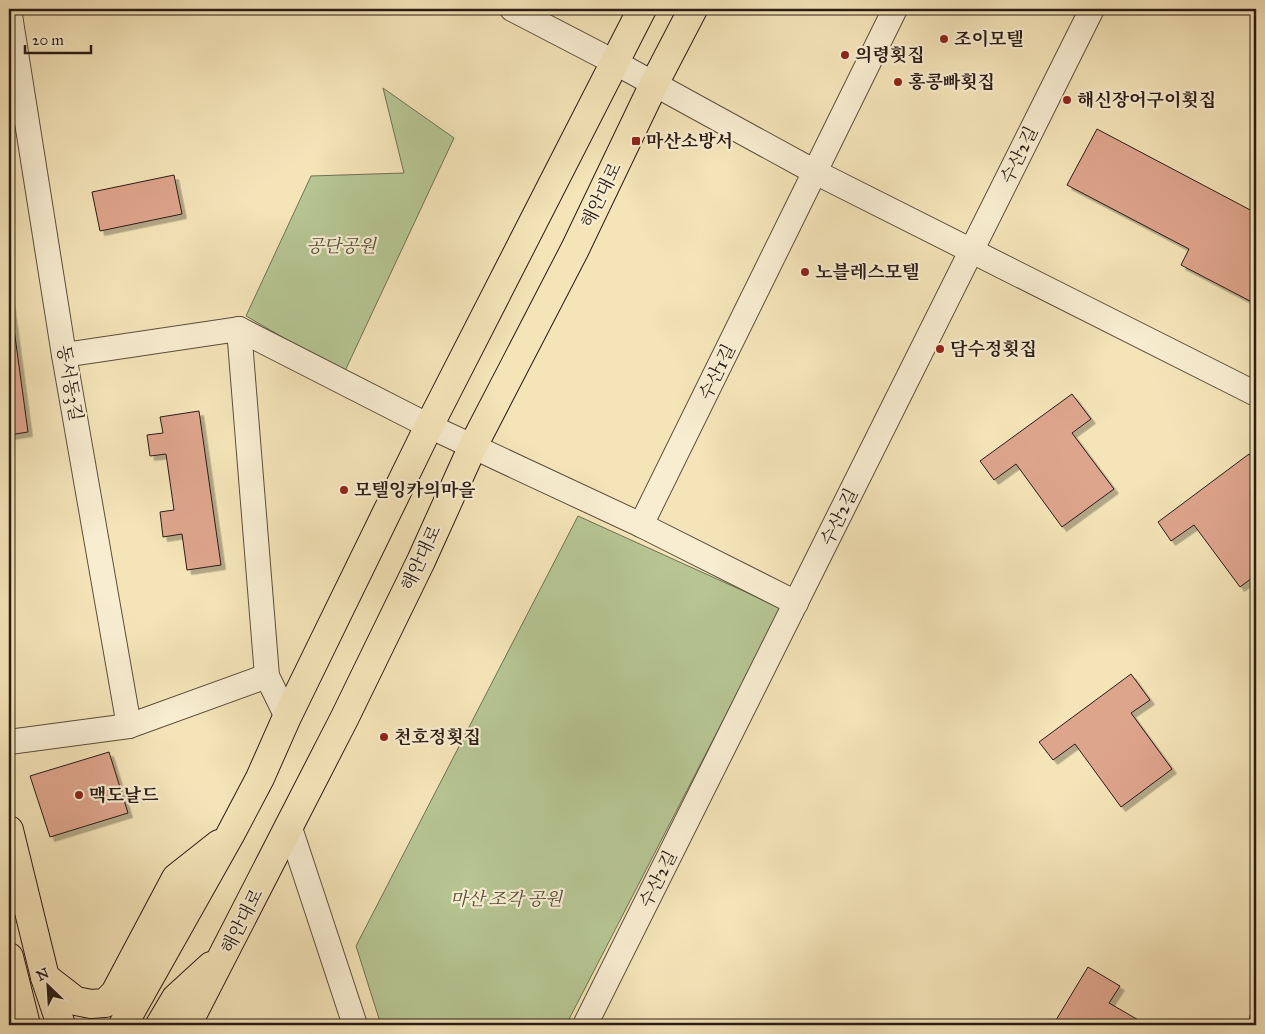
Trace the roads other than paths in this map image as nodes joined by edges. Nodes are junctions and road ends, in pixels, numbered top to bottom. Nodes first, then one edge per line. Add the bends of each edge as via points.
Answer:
1 (9, 9) edge
2 (512, 9) edge
3 (642, 9) edge
4 (693, 9) edge
5 (896, 9) edge
6 (1092, 9) edge
7 (616, 63) junction
8 (654, 84) junction
9 (815, 172) junction
10 (971, 251) junction
11 (239, 329) junction
12 (64, 355) junction
13 (1256, 394) edge
14 (429, 426) junction
15 (473, 446) junction
16 (641, 525) junction
17 (796, 603) junction
18 (267, 676) junction
19 (287, 716) junction
20 (129, 726) junction
21 (9, 742) edge
22 (289, 825) junction
23 (9, 830) edge
24 (230, 835) junction
25 (226, 953) junction
26 (9, 957) edge
27 (45, 977) junction
28 (26, 1025) edge
29 (61, 1025) edge
30 (123, 1025) edge
31 (160, 1025) edge
32 (187, 1025) edge
33 (355, 1025) edge
34 (585, 1025) edge

1 - 12 street, 동서동3길
2 - 7 street
3 - 7 main road
4 - 8 main road, 해안대로
5 - 9 street, 수산1길
6 - 10 street, 수산2길
7 - 8 street
7 - 14 main road
8 - 9 street
8 - 15 main road, 해안대로 via 575,249
9 - 10 street
9 - 16 street, 수산1길
10 - 13 street
10 - 17 street, 수산2길
11 - 12 street
11 - 14 street
11 - 18 street
12 - 20 street, 동서동3길
14 - 15 street
14 - 19 main road
15 - 16 street
15 - 22 main road, 해안대로 via 421,561
16 - 17 street
17 - 34 street, 수산2길
18 - 19 street
18 - 20 street
19 - 24 main road
20 - 21 street
22 - 25 main road, 해안대로
22 - 33 street
23 - 27 main road
24 - 27 main road via 176,878 115,993 105,1003 76,1001
24 - 30 main road
25 - 31 main road via 176,998
25 - 32 main road, 해안대로
26 - 28 main road
27 - 29 main road

